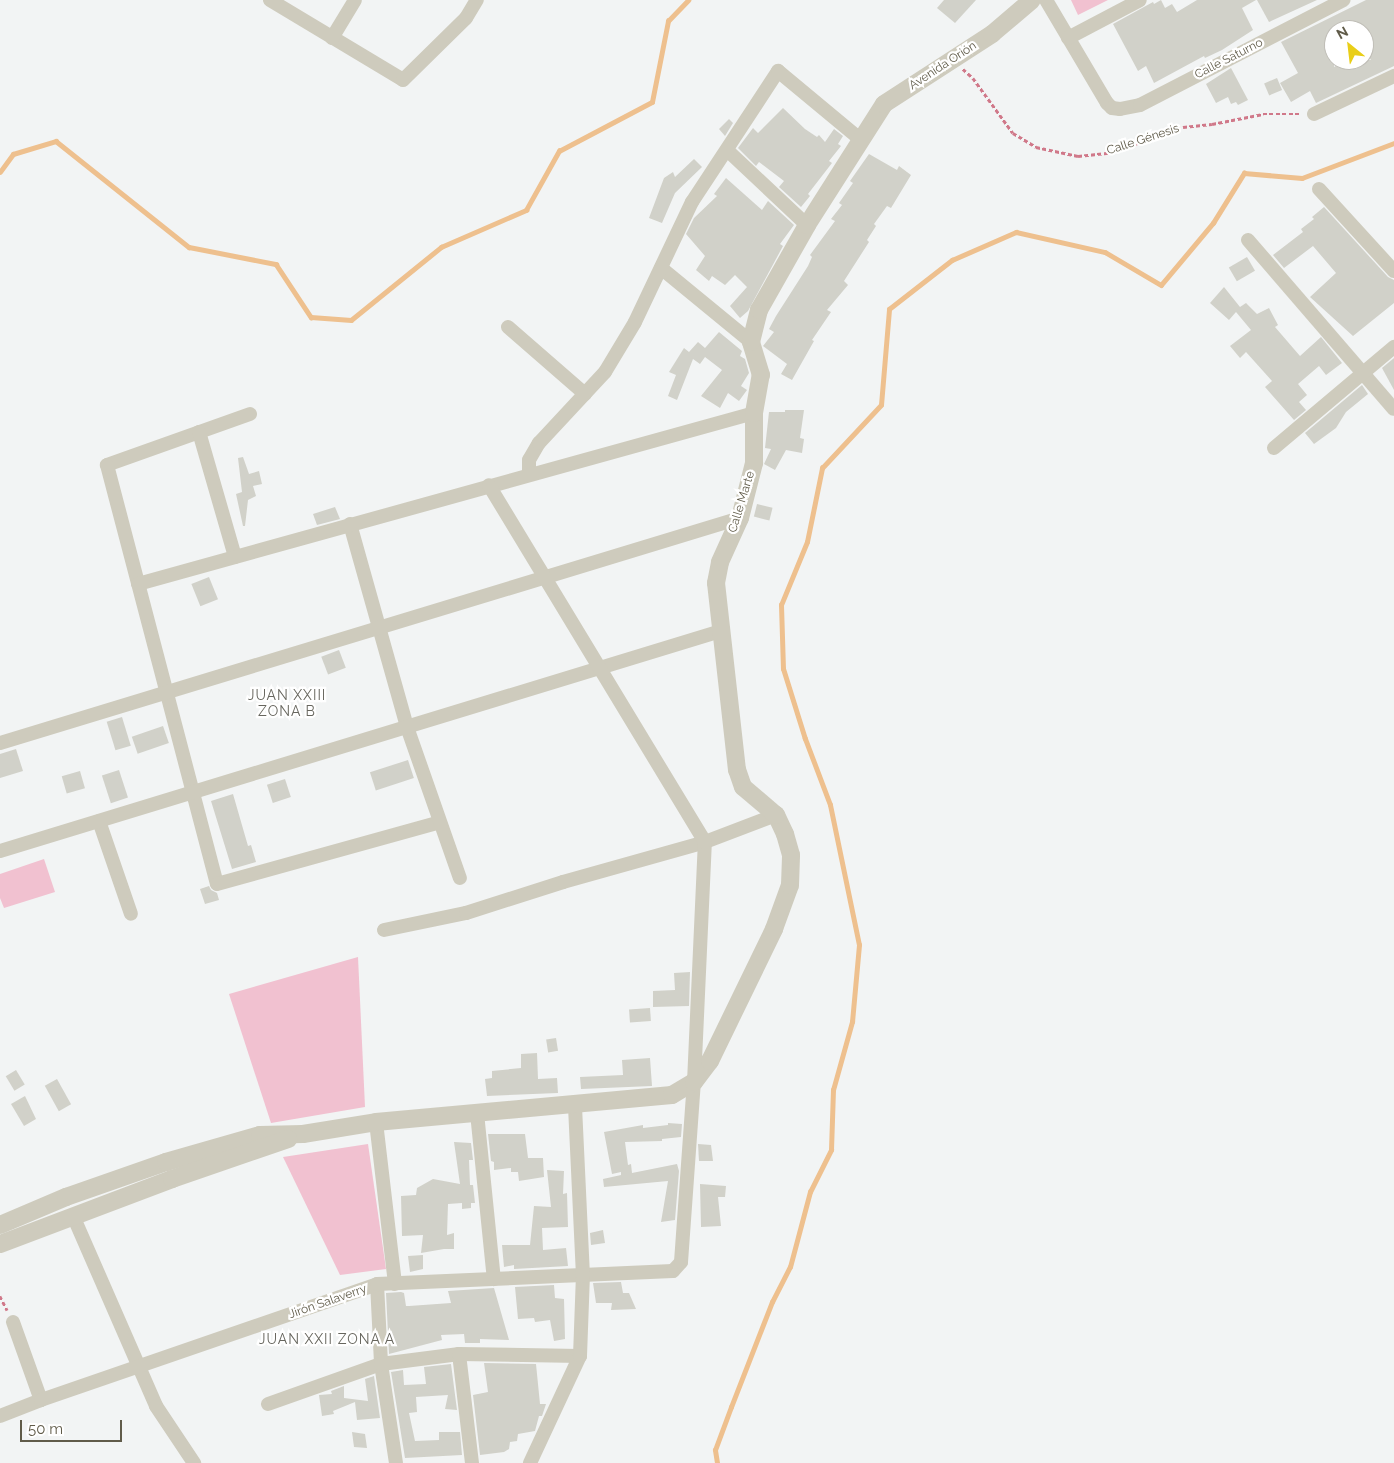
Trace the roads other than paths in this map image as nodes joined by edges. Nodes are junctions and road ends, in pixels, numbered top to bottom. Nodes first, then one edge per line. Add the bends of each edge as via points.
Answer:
1 (270, 0) edge
2 (354, 0) edge
3 (477, 0) edge
4 (1032, 0) edge
5 (1046, 0) edge
6 (1140, 0) edge
7 (1343, 0) edge
8 (332, 38) junction
9 (1068, 38) junction
10 (1394, 76) edge
11 (1314, 114) road end
12 (860, 139) junction
13 (727, 150) junction
14 (1319, 189) dead end
15 (807, 225) junction
16 (1248, 240) dead end
17 (661, 268) junction
18 (1394, 271) edge
19 (508, 327) dead end
20 (751, 342) junction
21 (1394, 347) edge
22 (1362, 374) junction
23 (585, 394) junction
24 (1394, 409) edge
25 (754, 413) junction
26 (250, 414) dead end
27 (200, 432) junction
28 (1274, 448) dead end
29 (529, 474) junction
30 (489, 485) junction
31 (740, 518) junction
32 (350, 524) junction
33 (234, 557) junction
34 (546, 578) junction
35 (138, 584) junction
36 (379, 628) junction
37 (721, 631) junction
38 (599, 668) junction
39 (166, 693) junction
40 (407, 727) junction
41 (0, 743) edge
42 (193, 793) junction
43 (776, 815) junction
44 (99, 821) junction
45 (440, 822) junction
46 (705, 842) junction
47 (0, 851) edge
48 (460, 878) dead end
49 (131, 914) dead end
50 (384, 930) dead end
51 (694, 1082) junction
52 (575, 1104) junction
53 (477, 1113) junction
54 (376, 1122) junction
55 (303, 1134) junction
56 (74, 1218) junction
57 (0, 1224) edge
58 (0, 1244) edge
59 (583, 1276) junction
60 (494, 1280) junction
61 (377, 1284) junction
62 (395, 1284) junction
63 (13, 1322) dead end
64 (459, 1354) junction
65 (580, 1356) junction
66 (381, 1364) junction
67 (140, 1367) junction
68 (41, 1400) junction
69 (268, 1404) dead end
70 (0, 1416) edge
71 (194, 1463) edge
72 (396, 1463) edge
73 (472, 1463) edge
74 (530, 1463) edge

1 - 8 street
2 - 8 street
3 - 8 street via 466,18 403,80
4 - 12 street, Avenida Orión via 992,34 884,104
5 - 9 street
6 - 9 street
7 - 9 street, Calle Saturno via 1140,105 1112,108
10 - 11 street
12 - 13 street via 778,71
12 - 15 street
13 - 15 street
13 - 17 street via 692,202
14 - 18 street
15 - 20 street via 759,310
16 - 22 street
17 - 20 street
17 - 23 street via 635,322 605,372
19 - 23 street
20 - 25 street, Calle Marte via 761,375
21 - 22 street
22 - 24 street
22 - 28 street
23 - 29 street via 539,443 529,460
25 - 29 street
25 - 31 street, Calle Marte via 754,463
26 - 27 street
27 - 33 street
27 - 35 street via 107,465
29 - 30 street
30 - 32 street
30 - 34 street
31 - 34 street
31 - 37 street, Calle Marte via 720,562 716,583
32 - 33 street
32 - 36 street
33 - 35 street
34 - 36 street
34 - 38 street
35 - 39 street
36 - 39 street
36 - 40 street
37 - 38 street
37 - 43 street, Calle Marte via 736,770 743,787
38 - 40 street
38 - 46 street
39 - 41 street
39 - 42 street
40 - 42 street
40 - 45 street
42 - 44 street
42 - 45 street via 217,884
43 - 46 street
43 - 51 street via 791,855 790,886 774,930 710,1060
44 - 47 street
44 - 49 street
45 - 48 street
46 - 50 street via 466,913
46 - 51 street
51 - 52 street via 672,1095
51 - 59 street, Jirón Salaverry via 681,1262 672,1272
52 - 53 street
52 - 59 street
53 - 54 street
53 - 60 street
54 - 55 street
54 - 62 street
55 - 56 street via 172,1179
55 - 57 street via 260,1135 166,1162
56 - 58 street
56 - 67 street
59 - 60 street, Jirón Salaverry
59 - 65 street
60 - 62 street, Jirón Salaverry
61 - 62 street, Jirón Salaverry
61 - 66 street
61 - 67 street, Jirón Salaverry
63 - 68 street
64 - 65 street
64 - 66 street
64 - 73 street
65 - 74 street
66 - 69 street
66 - 72 street
67 - 68 street, Jirón Salaverry
67 - 71 street via 156,1406
68 - 70 street, Jirón Salaverry

